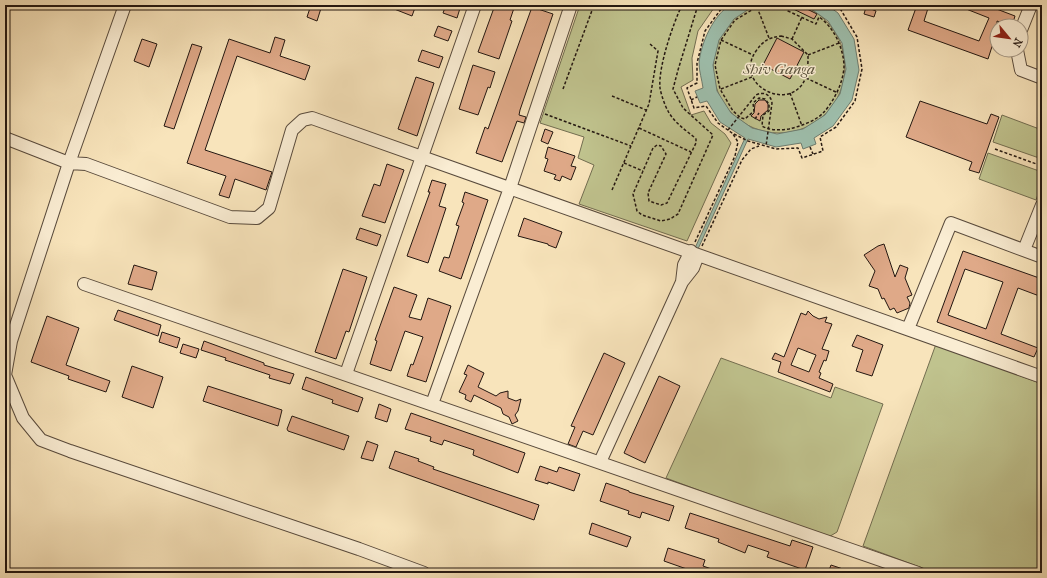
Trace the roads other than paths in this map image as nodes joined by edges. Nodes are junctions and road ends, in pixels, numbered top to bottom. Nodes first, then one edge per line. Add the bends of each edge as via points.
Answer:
1 (125, 5) edge
2 (475, 5) edge
3 (571, 5) edge
4 (1031, 5) edge
5 (1026, 18) edge
6 (1019, 58) edge
7 (1042, 78) edge
8 (5, 138) edge
9 (422, 157) junction
10 (69, 163) junction
11 (510, 188) junction
12 (1042, 205) edge
13 (1024, 250) junction
14 (694, 253) junction
15 (1042, 257) edge
16 (84, 284) dead end
17 (908, 329) junction
18 (346, 374) junction
19 (1042, 377) edge
20 (432, 404) junction
21 (600, 462) junction
22 (424, 573) edge
23 (918, 573) edge

1 - 10 street
2 - 9 street
3 - 11 street
4 - 5 street
6 - 7 street via 1021,70
8 - 10 street
9 - 10 street via 312,118 302,120 292,130 269,208 257,218 230,217 86,164
9 - 11 street
9 - 18 street
10 - 22 street via 11,341 5,375 23,418 41,440
11 - 14 street
11 - 20 street
12 - 13 street
13 - 15 street
13 - 17 street via 951,223
14 - 17 street
14 - 21 street via 693,268 682,282
16 - 18 street
17 - 19 street
18 - 20 street
20 - 21 street
21 - 23 street

